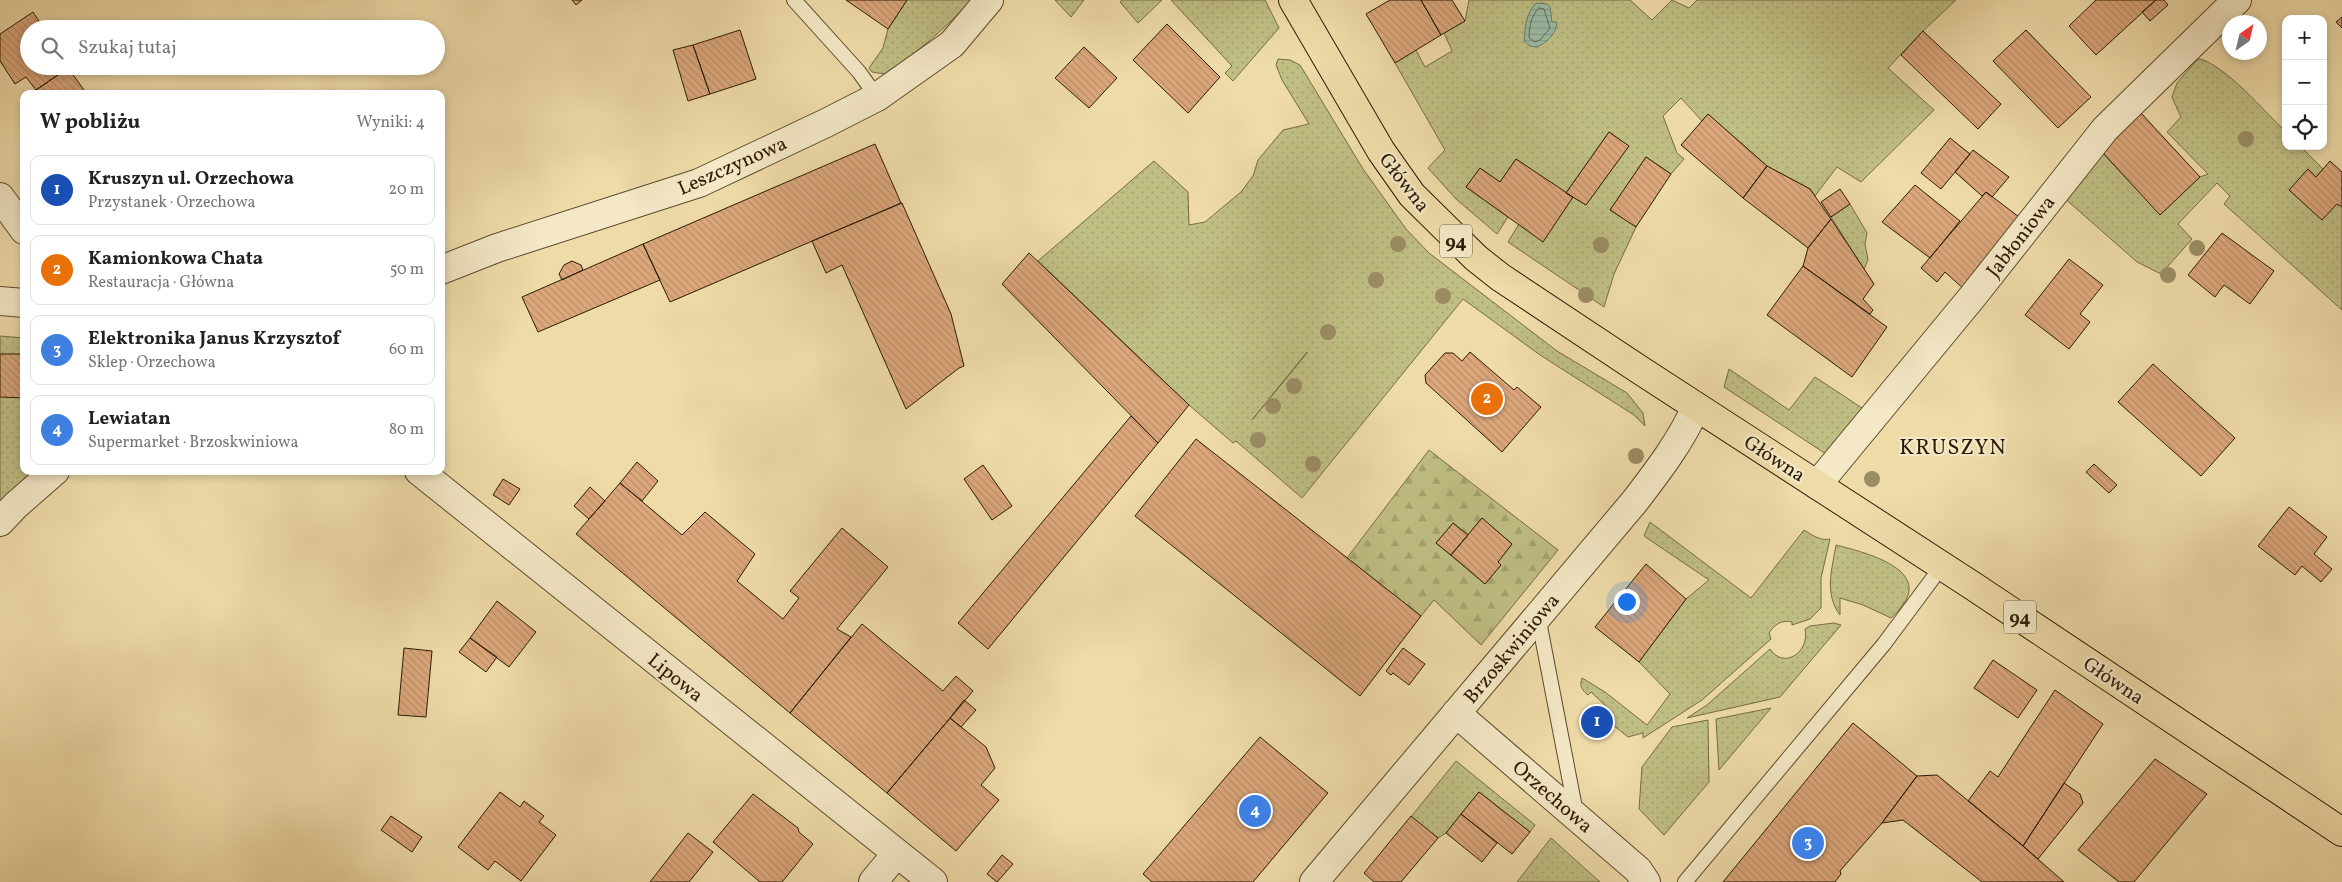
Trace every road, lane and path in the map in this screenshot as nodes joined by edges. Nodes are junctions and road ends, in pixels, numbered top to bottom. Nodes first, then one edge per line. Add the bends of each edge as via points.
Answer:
1 (794, 0) edge
2 (989, 0) edge
3 (1293, 0) edge
4 (2238, 0) edge
5 (877, 97) junction
6 (0, 197) edge
7 (20, 224) edge
8 (445, 268) edge
9 (0, 301) edge
10 (20, 303) edge
11 (1696, 407) junction
12 (50, 475) edge
13 (424, 475) edge
14 (1817, 485) junction
15 (0, 522) edge
16 (1942, 566) junction
17 (1538, 616) junction
18 (1456, 713) junction
19 (1576, 816) junction
20 (2342, 832) edge
21 (897, 854) junction
22 (873, 882) edge
23 (933, 882) edge
24 (1314, 882) edge
25 (1646, 882) edge
26 (1685, 882) edge

1 - 5 lane via 859,72
2 - 5 street, Leszczynowa via 952,44
3 - 11 main road, Główna / 94 via 1381,151 1412,195 1448,234 1500,277
4 - 14 street, Jabłoniowa via 2105,129
5 - 8 street, Leszczynowa via 699,183 497,248
6 - 7 street
9 - 10 street
11 - 14 main road, Główna / 94
11 - 17 street, Brzoskwiniowa via 1671,452 1635,500
12 - 15 street
13 - 21 street, Lipowa
14 - 16 main road, Główna / 94
16 - 20 main road, Główna / 94
16 - 26 lane via 1884,644
17 - 18 street, Brzoskwiniowa
17 - 19 lane
18 - 19 street, Orzechowa
18 - 24 street, Brzoskwiniowa
19 - 25 street, Orzechowa via 1638,870
21 - 22 street
21 - 23 street, Lipowa

